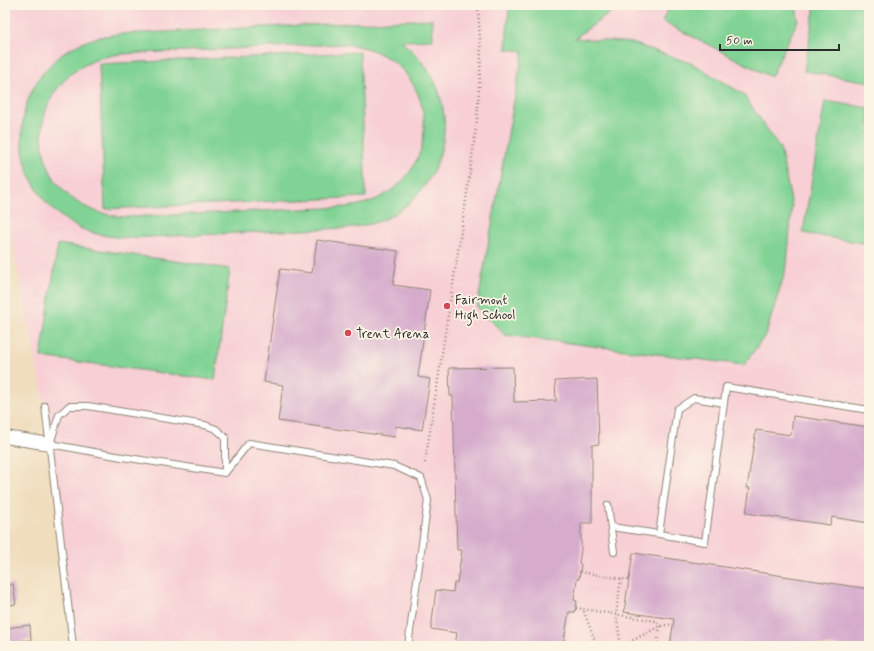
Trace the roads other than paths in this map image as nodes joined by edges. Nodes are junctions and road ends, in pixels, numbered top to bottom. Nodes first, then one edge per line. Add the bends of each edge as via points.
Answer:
1 (724, 403) junction
2 (45, 406) dead end
3 (869, 410) edge
4 (5, 438) edge
5 (50, 444) junction
6 (224, 473) junction
7 (608, 505) dead end
8 (611, 527) junction
9 (659, 534) junction
10 (614, 552) dead end
11 (73, 646) edge
12 (408, 646) edge

1 - 3 lane via 726,387
1 - 9 lane via 694,398 677,409
1 - 9 lane via 705,542
2 - 5 lane
4 - 5 street
5 - 6 lane
5 - 6 lane via 59,415 70,406 88,406 205,425 216,429 225,437
5 - 11 lane
6 - 12 lane via 249,444 394,466 421,478 428,500
7 - 8 lane
8 - 9 lane
8 - 10 lane

